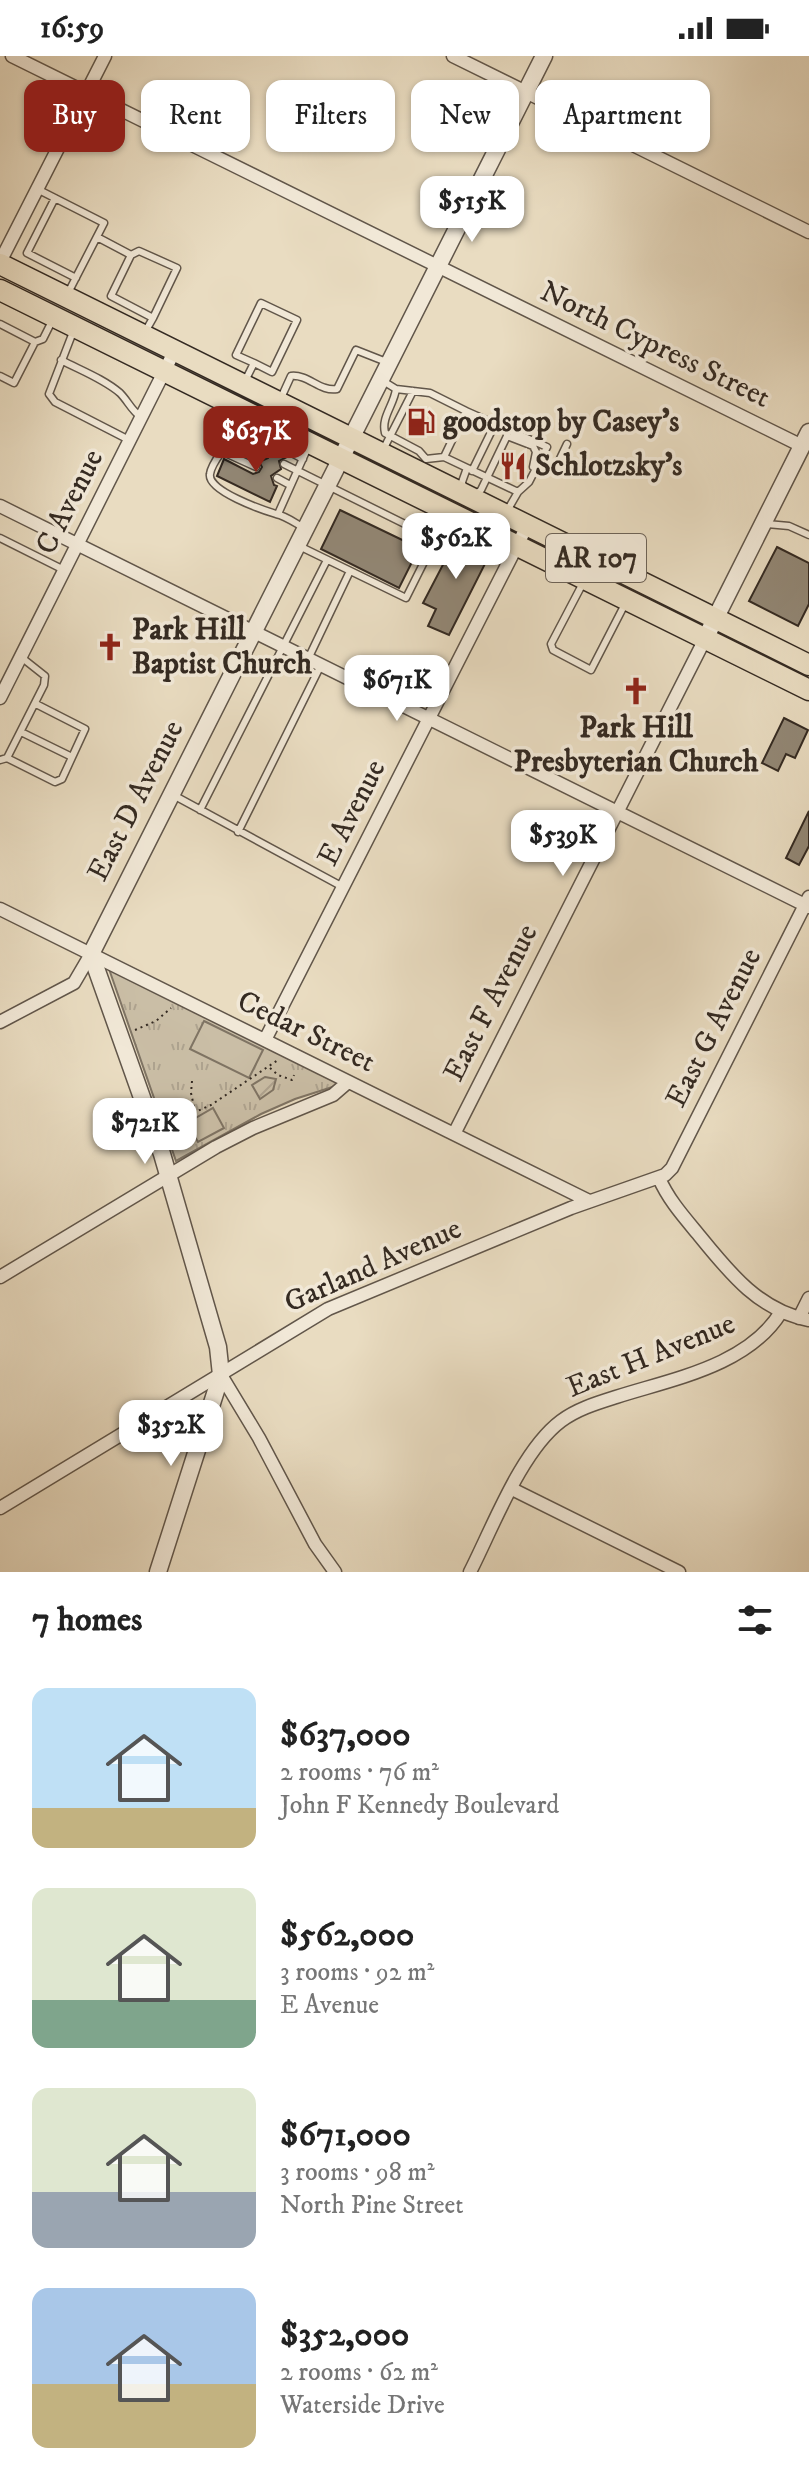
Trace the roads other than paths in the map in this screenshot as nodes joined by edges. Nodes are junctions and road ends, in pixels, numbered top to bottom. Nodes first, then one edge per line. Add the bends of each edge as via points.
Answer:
1 (12, 56) edge
2 (105, 56) edge
3 (453, 56) edge
4 (544, 56) edge
5 (60, 80) edge
6 (93, 80) edge
7 (526, 92) junction
8 (125, 112) edge
9 (56, 152) edge
10 (37, 189) junction
11 (55, 198) junction
12 (809, 232) edge
13 (97, 237) junction
14 (9, 244) junction
15 (27, 253) junction
16 (131, 255) junction
17 (0, 263) edge
18 (438, 267) junction
19 (76, 278) junction
20 (0, 290) edge
21 (66, 297) junction
22 (107, 305) junction
23 (53, 318) junction
24 (0, 324) edge
25 (148, 326) junction
26 (75, 328) junction
27 (35, 342) junction
28 (175, 350) junction
29 (61, 360) junction
30 (254, 363) junction
31 (389, 363) junction
32 (164, 372) junction
33 (0, 376) edge
34 (381, 379) junction
35 (244, 384) junction
36 (396, 389) junction
37 (413, 391) junction
38 (279, 401) junction
39 (466, 411) junction
40 (363, 414) junction
41 (141, 417) junction
42 (246, 422) junction
43 (382, 424) junction
44 (495, 424) junction
45 (351, 438) junction
46 (805, 439) edge
47 (130, 440) junction
48 (233, 440) junction
49 (269, 443) dead end
50 (567, 444) dead end
51 (386, 445) junction
52 (306, 451) junction
53 (223, 452) junction
54 (290, 452) dead end
55 (263, 455) dead end
56 (444, 457) junction
57 (340, 459) junction
58 (284, 464) dead end
59 (537, 465) junction
60 (423, 466) junction
61 (256, 467) dead end
62 (469, 469) junction
63 (297, 471) junction
64 (277, 478) dead end
65 (486, 478) junction
66 (529, 482) junction
67 (290, 485) junction
68 (327, 485) junction
69 (518, 492) junction
70 (467, 495) junction
71 (0, 506) edge
72 (278, 514) junction
73 (505, 514) junction
74 (453, 515) junction
75 (763, 523) junction
76 (528, 524) junction
77 (305, 529) junction
78 (809, 535) edge
79 (0, 538) edge
80 (435, 539) junction
81 (517, 544) junction
82 (77, 545) junction
83 (297, 545) junction
84 (327, 560) junction
85 (64, 570) junction
86 (350, 571) junction
87 (585, 580) junction
88 (627, 600) junction
89 (715, 618) junction
90 (253, 632) junction
91 (705, 639) junction
92 (284, 647) junction
93 (20, 657) junction
94 (308, 659) junction
95 (805, 659) edge
96 (321, 665) junction
97 (2, 689) edge
98 (809, 690) edge
99 (36, 704) junction
100 (429, 719) junction
101 (21, 732) junction
102 (72, 757) junction
103 (3, 759) edge
104 (171, 794) junction
105 (200, 810) junction
106 (617, 812) junction
107 (238, 832) junction
108 (343, 887) junction
109 (808, 903) edge
110 (0, 909) edge
111 (91, 954) junction
112 (0, 1022) edge
113 (265, 1040) junction
114 (348, 1082) junction
115 (454, 1134) junction
116 (169, 1175) junction
117 (659, 1178) junction
118 (589, 1201) junction
119 (0, 1277) edge
120 (809, 1298) edge
121 (781, 1312) junction
122 (804, 1319) edge
123 (221, 1375) junction
124 (512, 1489) junction
125 (0, 1508) edge
126 (158, 1572) edge
127 (335, 1572) edge
128 (470, 1572) edge
129 (679, 1572) edge

1 - 5 street, North Cypress Street
2 - 6 street
3 - 7 street
4 - 7 street, East D Avenue
7 - 12 street
7 - 18 street, East D Avenue
8 - 18 street, North Cypress Street
9 - 10 street
10 - 11 lane
10 - 14 street
11 - 13 lane via 104,223
11 - 15 lane
13 - 16 lane
13 - 19 lane
14 - 15 lane
14 - 17 street
15 - 19 lane
16 - 22 lane
16 - 25 lane via 139,251 177,268
17 - 21 main road, AR 107
18 - 31 street, East D Avenue
18 - 46 street, North Cypress Street
19 - 21 lane
20 - 23 main road, AR 107
21 - 22 main road, AR 107
22 - 25 main road, AR 107
23 - 26 main road, AR 107
23 - 27 lane via 43,339
24 - 27 lane
25 - 28 main road, AR 107
26 - 29 lane
26 - 32 main road, AR 107
27 - 33 lane via 14,383
28 - 32 street, C Avenue
28 - 35 main road, AR 107
29 - 41 lane via 115,389
29 - 47 lane via 49,394 55,402
30 - 30 lane via 272,372 297,320 261,303 236,355
30 - 35 lane
31 - 34 street, East D Avenue
31 - 38 lane via 356,350 337,389 329,391 291,376
32 - 41 street, C Avenue
32 - 42 main road, AR 107
34 - 36 lane
34 - 40 street, East D Avenue
35 - 38 main road, AR 107
36 - 37 lane
36 - 43 lane
37 - 39 lane via 430,393
37 - 51 lane
38 - 45 main road, AR 107
39 - 44 lane
39 - 56 lane
40 - 43 lane
40 - 45 street, East D Avenue
41 - 47 street, C Avenue
42 - 48 lane
42 - 49 lane
42 - 52 main road, AR 107
43 - 51 lane
44 - 59 lane via 547,447
44 - 62 lane
45 - 51 main road, AR 107
45 - 57 street, East D Avenue
46 - 75 street
47 - 82 street, C Avenue
48 - 53 lane
48 - 55 lane
50 - 59 lane via 556,467
51 - 60 main road, AR 107
52 - 54 lane
52 - 57 main road, AR 107
52 - 63 lane
53 - 61 lane
53 - 72 lane via 211,481
56 - 60 lane
56 - 62 lane
57 - 68 street, East D Avenue
57 - 74 main road, AR 107
58 - 63 lane
59 - 66 lane
60 - 70 main road, AR 107
62 - 65 lane
62 - 70 lane via 462,482
63 - 67 lane
63 - 68 lane
64 - 67 lane
65 - 66 lane via 507,436 536,452
65 - 69 lane
65 - 70 lane via 481,490
66 - 69 lane
67 - 72 lane
68 - 77 street, East D Avenue
68 - 80 lane
69 - 73 lane
70 - 73 main road, AR 107
70 - 74 lane
71 - 82 street
72 - 77 lane
73 - 76 main road, AR 107
74 - 80 lane
74 - 81 main road, AR 107
75 - 78 lane
75 - 89 street
76 - 81 street, E Avenue
76 - 89 main road, AR 107
77 - 83 street, East D Avenue
79 - 85 lane
80 - 86 lane via 406,598
81 - 87 main road, AR 107
81 - 100 street, E Avenue
82 - 85 street, C Avenue
82 - 90 street
83 - 84 lane
83 - 90 street, East D Avenue
84 - 86 lane
84 - 92 lane
85 - 93 street, C Avenue
86 - 94 lane
87 - 88 main road, AR 107
87 - 88 lane via 551,644 591,670
88 - 91 main road, AR 107
89 - 91 street
89 - 95 main road, AR 107
90 - 92 street
90 - 104 street, East D Avenue
91 - 98 main road, AR 107
91 - 106 street, East F Avenue
92 - 94 street
92 - 105 lane
93 - 97 street, C Avenue
93 - 99 lane via 45,676
94 - 96 street
96 - 100 street
96 - 107 lane
99 - 101 lane
99 - 102 lane via 85,729
100 - 106 street
100 - 108 street, E Avenue
101 - 102 lane
101 - 103 lane
102 - 103 lane via 62,779 55,782
104 - 105 lane
104 - 111 street, East D Avenue
105 - 107 lane
106 - 109 street
106 - 115 street, East F Avenue
107 - 108 lane
108 - 113 street, E Avenue
109 - 117 street, East G Avenue via 672,1168
110 - 111 street, Cedar Street
111 - 112 street via 74,983
111 - 113 street, Cedar Street
111 - 116 street
113 - 114 street, Cedar Street
114 - 115 street, Cedar Street
114 - 116 street via 333,1095 253,1128
115 - 118 street, Cedar Street
116 - 119 street
116 - 123 street via 218,1347
117 - 118 street, Garland Avenue
117 - 121 street via 731,1275
118 - 123 street, Garland Avenue via 328,1309
120 - 122 street
121 - 122 street
121 - 124 street, East H Avenue via 761,1338 713,1365 568,1416 529,1456
123 - 125 street, Garland Avenue
123 - 126 street
123 - 127 street
124 - 128 street, East H Avenue
124 - 129 street

